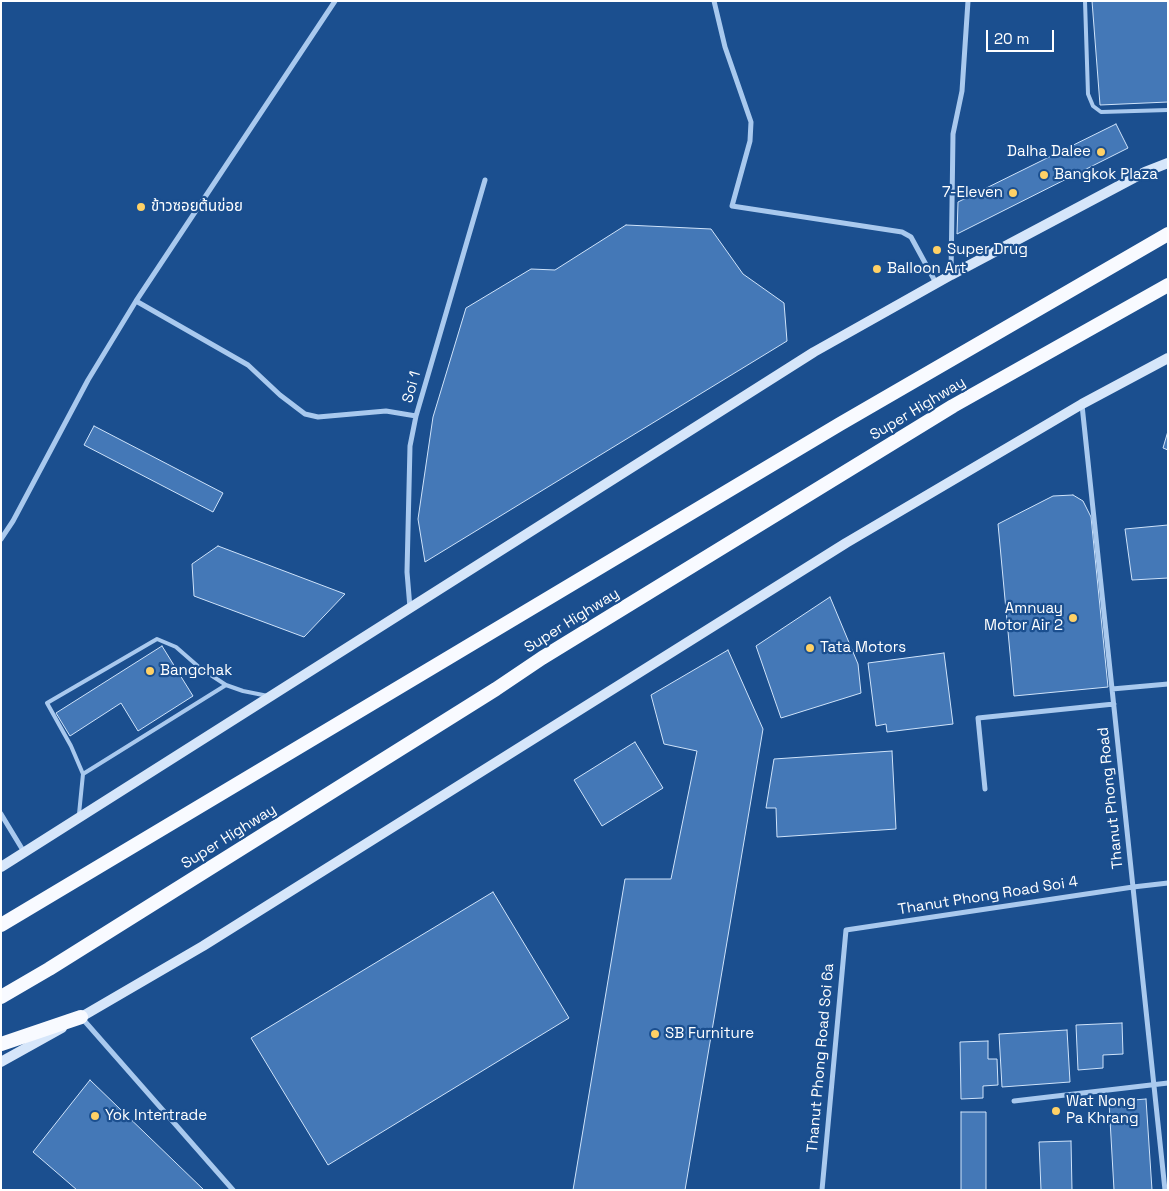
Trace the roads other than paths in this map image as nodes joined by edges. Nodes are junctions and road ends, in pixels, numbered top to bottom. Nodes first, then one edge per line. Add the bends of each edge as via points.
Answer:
1 (335, 1) edge
2 (714, 1) edge
3 (968, 1) edge
4 (1085, 1) edge
5 (1168, 110) edge
6 (1168, 163) edge
7 (486, 180) dead end
8 (1168, 234) edge
9 (951, 275) junction
10 (936, 283) junction
11 (1168, 285) edge
12 (136, 301) junction
13 (1168, 358) edge
14 (1082, 404) junction
15 (416, 416) junction
16 (1, 539) edge
17 (410, 608) junction
18 (1168, 684) edge
19 (226, 685) junction
20 (1112, 689) junction
21 (270, 697) junction
22 (1114, 704) junction
23 (83, 774) junction
24 (985, 789) dead end
25 (1, 814) edge
26 (74, 821) junction
27 (25, 853) junction
28 (1, 867) edge
29 (1168, 883) edge
30 (1133, 887) junction
31 (1, 925) edge
32 (846, 930) joint
33 (1, 997) edge
34 (81, 1017) junction
35 (1, 1044) edge
36 (1, 1062) edge
37 (1168, 1083) edge
38 (1154, 1085) junction
39 (1014, 1101) dead end
40 (233, 1190) edge
41 (822, 1190) edge
42 (1165, 1190) edge

1 - 12 street
2 - 10 street via 725,47 750,122 750,141 732,206 902,232 912,237
3 - 9 street via 962,91 953,134
4 - 5 lane via 1088,94 1093,106 1101,112
6 - 9 main road via 1145,172
7 - 15 street, Soi 1
8 - 31 highway, Super Highway via 840,424
9 - 10 main road
10 - 17 main road via 814,352
11 - 33 highway, Super Highway via 936,416
12 - 15 street via 248,365 305,414 318,417 386,411
12 - 16 street via 88,380
13 - 14 main road
14 - 20 street, Thanut Phong Road
14 - 34 main road via 846,543 203,946
15 - 17 street, Soi 1 via 410,446 407,572
17 - 21 main road
18 - 20 street
19 - 21 lane
19 - 23 lane
19 - 23 lane via 200,668 176,646 157,639 47,703
20 - 22 street, Thanut Phong Road
21 - 26 main road
22 - 24 street via 978,718
22 - 30 street, Thanut Phong Road
23 - 26 lane via 81,804
25 - 27 street
26 - 27 main road
27 - 28 main road
29 - 30 street, Thanut Phong Road Soi 4
30 - 32 street, Thanut Phong Road Soi 4
30 - 38 street, Thanut Phong Road
32 - 41 street, Thanut Phong Road Soi 6a
34 - 35 highway
34 - 36 main road
34 - 40 street
37 - 38 street
38 - 39 street
38 - 42 street, Thanut Phong Road

